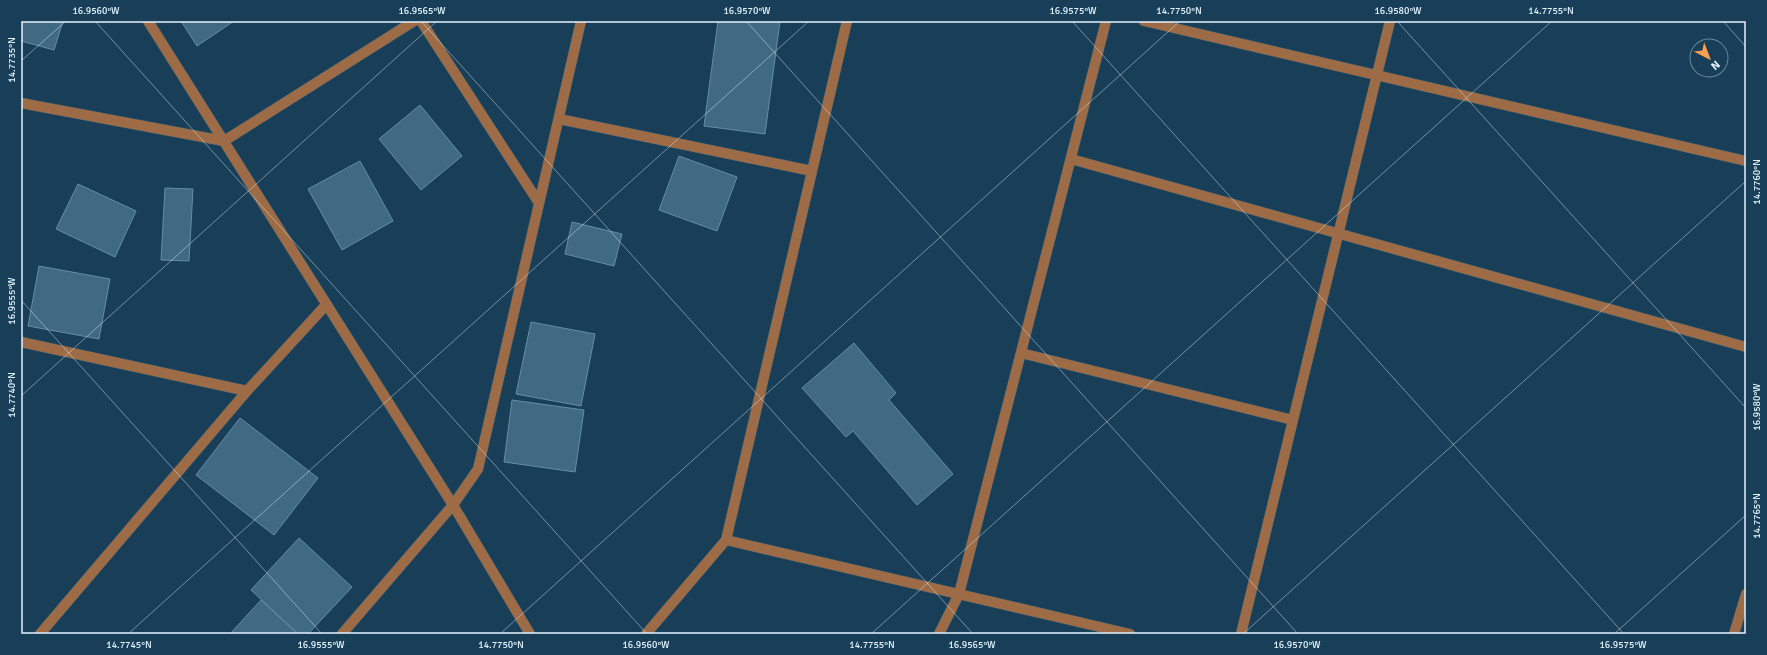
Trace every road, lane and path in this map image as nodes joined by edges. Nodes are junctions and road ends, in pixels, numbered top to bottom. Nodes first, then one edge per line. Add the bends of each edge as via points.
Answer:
1 (148, 21) edge
2 (414, 21) edge
3 (421, 21) edge
4 (581, 21) edge
5 (847, 21) edge
6 (1106, 21) edge
7 (1144, 21) edge
8 (1390, 21) edge
9 (1376, 75) junction
10 (21, 103) edge
11 (559, 119) junction
12 (224, 142) junction
13 (1071, 159) junction
14 (1746, 161) edge
15 (812, 171) junction
16 (540, 203) junction
17 (1338, 233) junction
18 (326, 305) junction
19 (21, 342) edge
20 (1746, 347) edge
21 (1021, 353) junction
22 (247, 391) junction
23 (1293, 420) junction
24 (453, 506) junction
25 (726, 540) junction
26 (959, 594) junction
27 (1746, 594) edge
28 (40, 634) edge
29 (342, 634) edge
30 (530, 634) edge
31 (646, 634) edge
32 (939, 634) edge
33 (1130, 634) edge
34 (1241, 634) edge
35 (1734, 634) edge

1 - 12 street
2 - 12 street
3 - 16 street
4 - 11 street
5 - 15 street
6 - 13 street
7 - 9 street
8 - 9 street
9 - 14 street
9 - 17 street
10 - 12 street
11 - 15 street
11 - 16 street
12 - 18 street
13 - 17 street
13 - 21 street
15 - 25 street
16 - 24 street via 478,469
17 - 20 street
17 - 23 street
18 - 22 street
18 - 24 street
19 - 22 street
21 - 23 street
21 - 26 street
22 - 28 street
23 - 34 street
24 - 29 street
24 - 30 street
25 - 26 street
25 - 31 street
26 - 32 street
26 - 33 street
27 - 35 street

